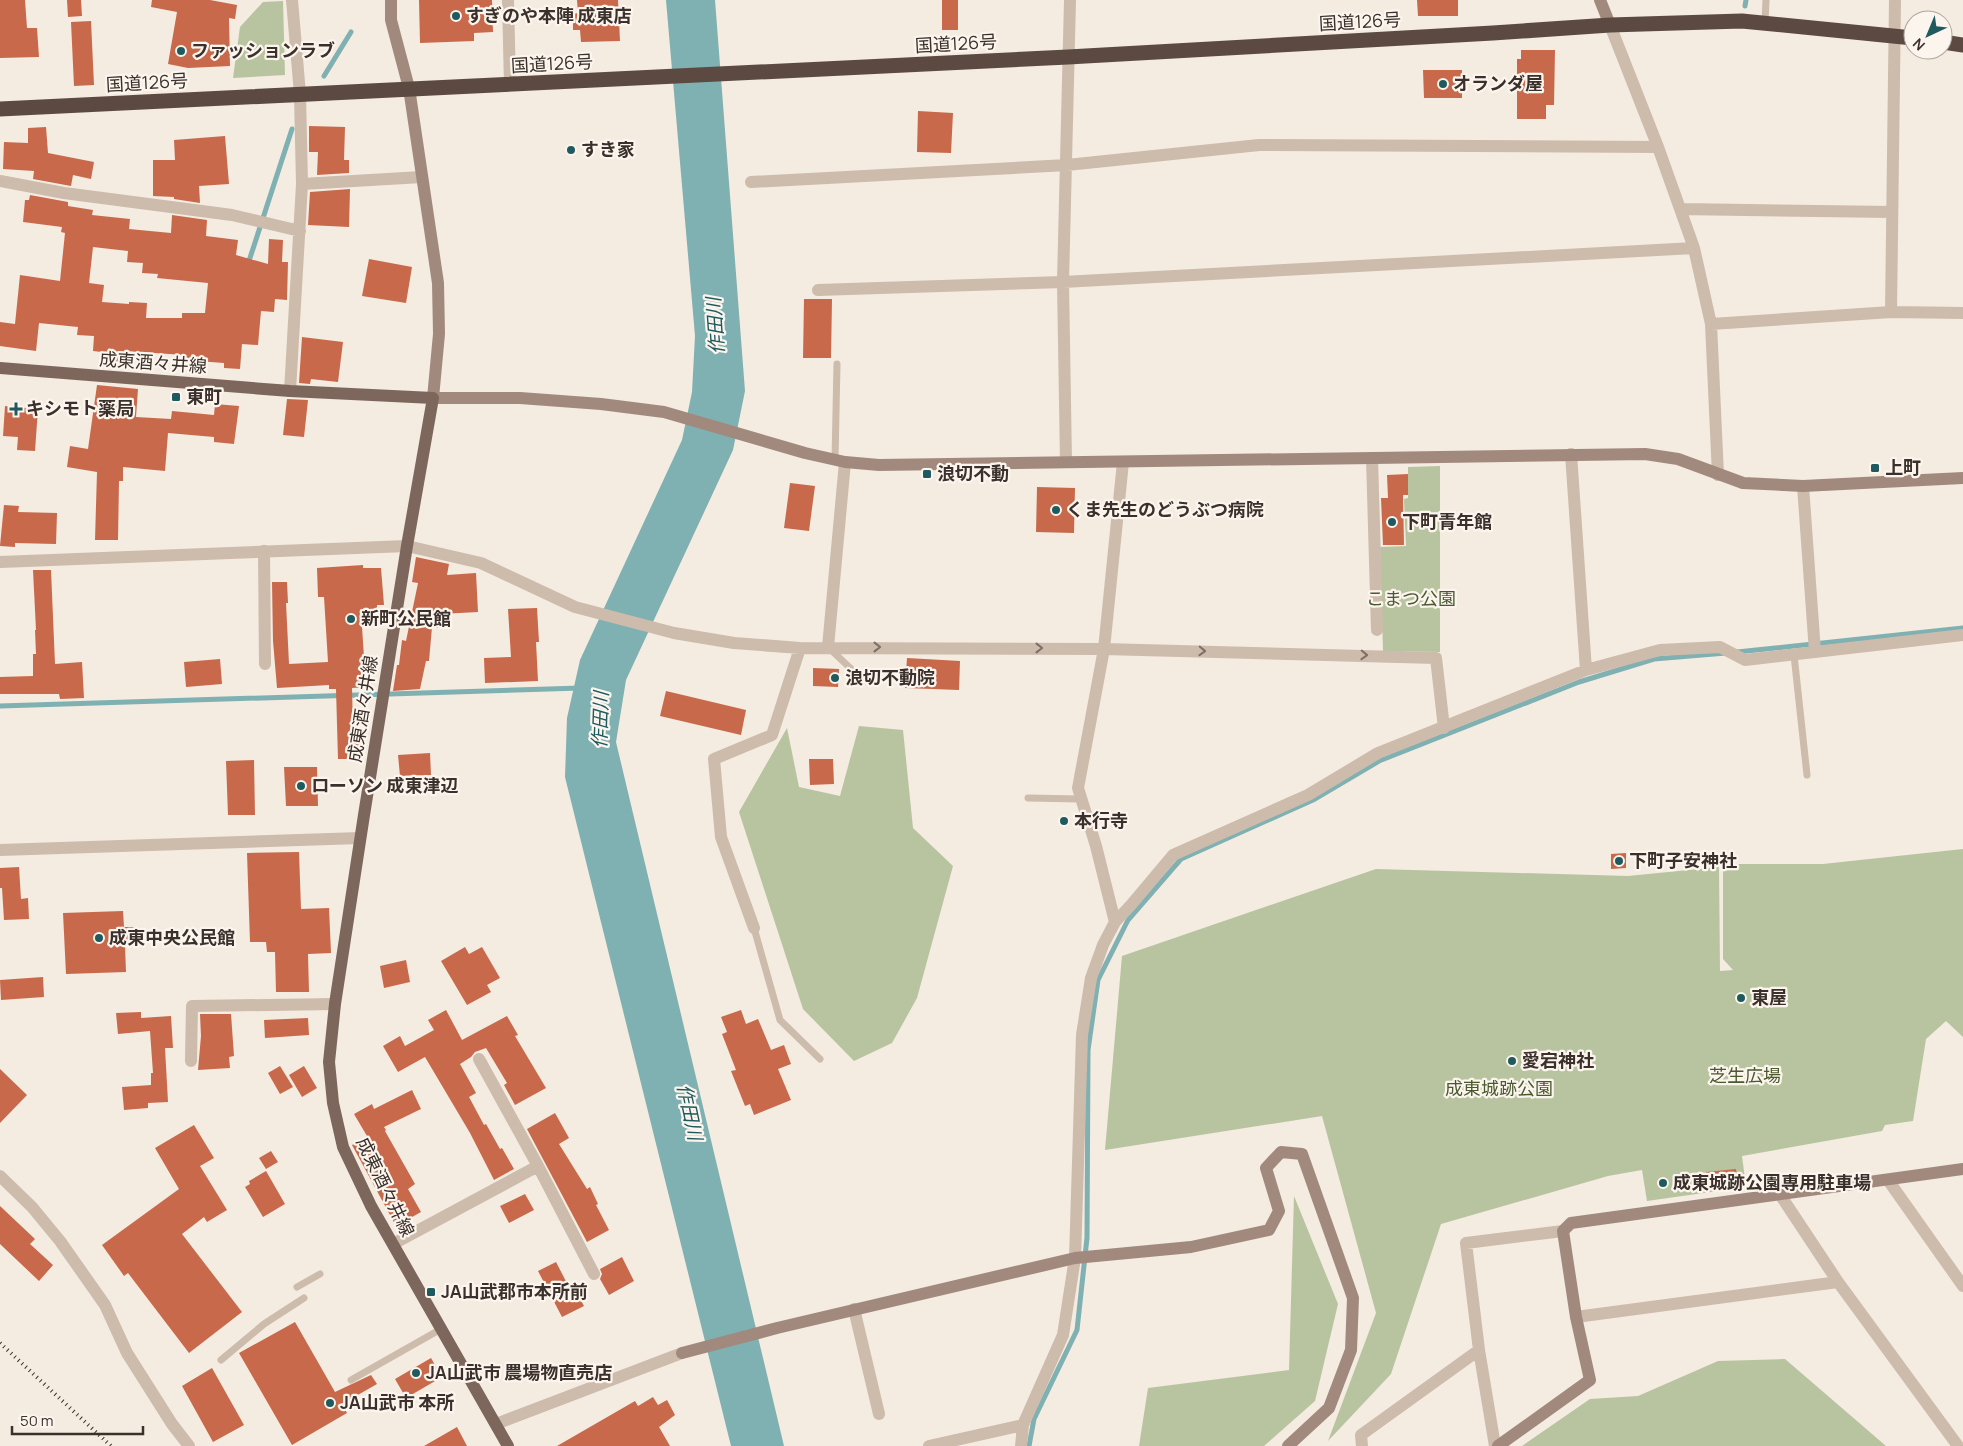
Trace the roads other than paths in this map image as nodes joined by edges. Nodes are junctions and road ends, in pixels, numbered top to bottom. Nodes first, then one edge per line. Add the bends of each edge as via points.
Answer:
1 (292, 0) edge
2 (391, 0) edge
3 (508, 0) edge
4 (1070, 0) edge
5 (1600, 0) edge
6 (1766, 0) edge
7 (1895, 0) edge
8 (1765, 22) junction
9 (1610, 25) junction
10 (1894, 36) junction
11 (1903, 37) edge
12 (1068, 57) junction
13 (510, 85) junction
14 (408, 88) junction
15 (300, 94) junction
16 (0, 109) edge
17 (1658, 147) junction
18 (1067, 166) junction
19 (422, 177) junction
20 (0, 181) edge
21 (751, 182) dead end
22 (302, 184) junction
23 (1680, 208) junction
24 (1892, 212) junction
25 (300, 231) junction
26 (1694, 248) junction
27 (1063, 282) junction
28 (818, 290) dead end
29 (1891, 312) junction
30 (1963, 313) edge
31 (1711, 324) junction
32 (837, 364) dead end
33 (0, 368) edge
34 (290, 390) junction
35 (434, 398) junction
36 (1571, 454) junction
37 (1372, 458) junction
38 (840, 461) junction
39 (1066, 462) junction
40 (1122, 462) junction
41 (1718, 475) junction
42 (1963, 478) edge
43 (1803, 486) junction
44 (407, 546) junction
45 (264, 551) junction
46 (0, 562) edge
47 (1377, 630) dead end
48 (1963, 635) edge
49 (1814, 646) junction
50 (828, 647) junction
51 (800, 648) junction
52 (1104, 649) junction
53 (1794, 654) junction
54 (265, 664) dead end
55 (1586, 670) junction
56 (864, 681) dead end
57 (1444, 728) junction
58 (1807, 774) dead end
59 (1028, 798) dead end
60 (1081, 799) junction
61 (360, 838) junction
62 (0, 850) edge
63 (1115, 922) junction
64 (754, 928) joint
65 (335, 1004) junction
66 (479, 1059) dead end
67 (820, 1059) dead end
68 (191, 1061) dead end
69 (538, 1166) junction
70 (1963, 1169) edge
71 (0, 1176) edge
72 (1888, 1180) junction
73 (1781, 1196) junction
74 (1563, 1231) junction
75 (393, 1244) junction
76 (1082, 1257) junction
77 (320, 1274) dead end
78 (594, 1274) dead end
79 (1838, 1282) junction
80 (1963, 1286) edge
81 (297, 1287) dead end
82 (304, 1298) dead end
83 (854, 1309) junction
84 (1576, 1317) junction
85 (442, 1330) junction
86 (1479, 1350) junction
87 (221, 1360) dead end
88 (351, 1380) dead end
89 (879, 1414) dead end
90 (496, 1424) junction
91 (1023, 1426) junction
92 (189, 1446) edge
93 (508, 1446) edge
94 (929, 1446) edge
95 (1021, 1446) edge
96 (1288, 1446) edge
97 (1362, 1446) edge
98 (1496, 1446) edge
99 (1958, 1446) edge

1 - 15 street
2 - 14 street via 391,20
3 - 13 street
4 - 12 street
5 - 9 street
6 - 8 lane
7 - 10 street
8 - 9 highway, 国道126号
8 - 10 highway, 国道126号
9 - 12 highway, 国道126号
9 - 17 street
10 - 11 highway, 国道126号
10 - 24 street
12 - 13 highway, 国道126号
12 - 18 street
13 - 14 highway, 国道126号
14 - 15 highway, 国道126号
14 - 19 street
15 - 16 highway, 国道126号
15 - 22 street
17 - 18 street via 1260,145
17 - 23 street
18 - 21 street
18 - 27 street
19 - 22 street
19 - 35 street via 438,283 439,334
20 - 25 street via 232,216
22 - 25 street
23 - 24 street
23 - 26 street
24 - 29 street
25 - 34 street
26 - 27 street
26 - 31 street
27 - 28 street
27 - 39 street
29 - 30 street
29 - 31 street
31 - 41 street
32 - 38 lane
33 - 34 main road, 成東酒々井線
34 - 35 main road, 成東酒々井線
35 - 38 street via 520,398 664,412 804,454
35 - 44 main road, 成東酒々井線
36 - 37 street
36 - 41 street via 1645,454 1678,459
36 - 55 street
37 - 40 street
37 - 47 street
38 - 39 street via 879,465
38 - 50 street
39 - 40 street
40 - 52 street
41 - 43 street via 1743,483
42 - 43 street
43 - 49 street
44 - 45 street
44 - 51 street via 481,564 575,607 674,633 734,643
44 - 61 main road, 成東酒々井線
45 - 46 street
45 - 54 street
48 - 49 street
49 - 53 street
50 - 51 street
50 -> 52 street
50 - 56 lane
51 - 64 street via 772,735 714,759 721,837
52 -> 57 street via 1436,658
52 - 60 street via 1078,788
53 - 55 street via 1745,660 1720,647 1660,650
53 - 58 lane
55 - 57 street
57 - 63 street via 1378,753 1308,796 1173,855
59 - 60 lane
60 - 63 street
61 - 62 street
61 - 65 main road, 成東酒々井線
63 - 76 street via 1091,978 1082,1035
64 - 67 lane via 780,1020
65 - 68 street via 192,1006
65 - 75 main road, 成東酒々井線 via 329,1062 333,1103 343,1147
66 - 69 street
69 - 75 street
69 - 78 street
70 - 72 street
71 - 92 street via 60,1241 105,1305 127,1353
72 - 73 street
72 - 80 street
73 - 74 street via 1571,1223
73 - 79 street
74 - 84 street
74 - 86 street via 1466,1243
75 - 85 main road, 成東酒々井線
76 - 83 street
76 - 91 street via 1063,1335
76 - 96 street via 1191,1247 1269,1230 1279,1211 1266,1168 1281,1152 1302,1154 1353,1298 1351,1350 1329,1408
77 - 81 lane
79 - 84 street
79 - 99 street
82 - 87 lane via 264,1324
83 - 89 street
83 - 90 street via 682,1353
84 - 98 street via 1590,1380
85 - 88 lane
85 - 90 main road, 成東酒々井線
86 - 97 street via 1361,1435
86 - 98 street
90 - 93 main road, 成東酒々井線
91 - 94 street
91 - 95 street

